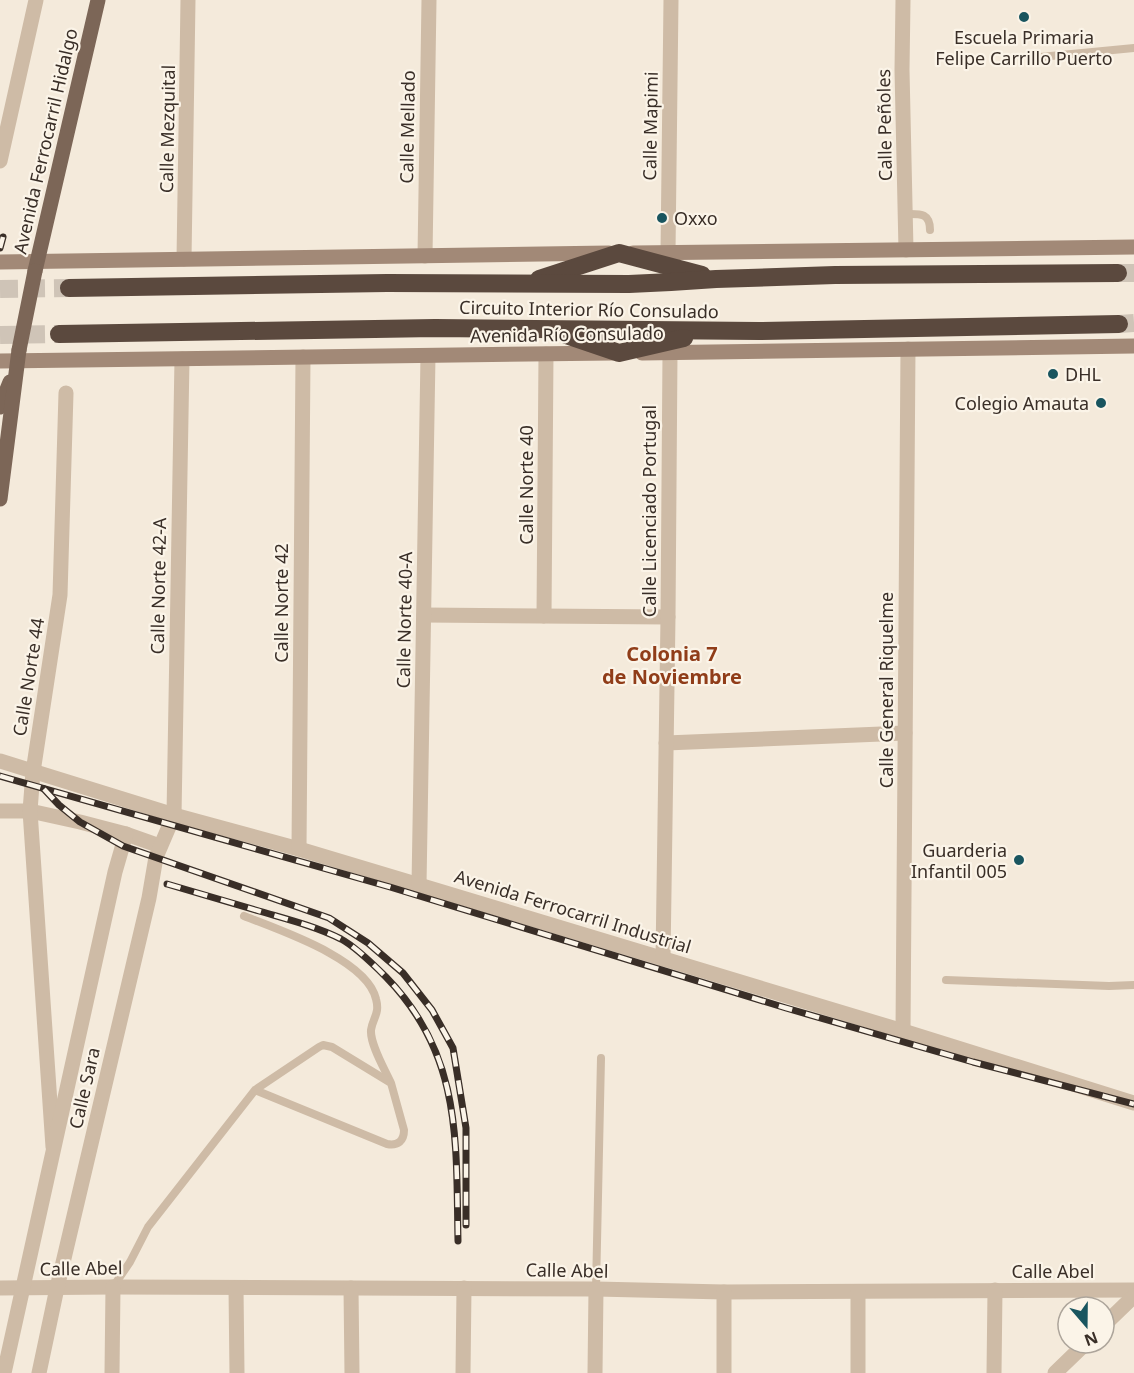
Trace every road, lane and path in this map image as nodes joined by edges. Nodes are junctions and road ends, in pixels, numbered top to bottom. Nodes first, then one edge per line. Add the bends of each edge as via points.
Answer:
1 (36, 0) edge
2 (98, 0) edge
3 (188, 0) edge
4 (429, 0) edge
5 (670, 0) edge
6 (903, 0) edge
7 (1134, 48) edge
8 (1030, 58) dead end
9 (0, 161) edge
10 (905, 214) junction
11 (930, 230) dead end
12 (1134, 247) edge
13 (906, 250) junction
14 (668, 252) junction
15 (618, 253) junction
16 (425, 256) junction
17 (184, 259) junction
18 (0, 262) edge
19 (36, 266) junction
20 (1118, 273) tunnel mouth
21 (716, 279) junction
22 (522, 284) junction
23 (69, 288) tunnel mouth
24 (1119, 324) tunnel mouth
25 (550, 329) junction
26 (712, 331) junction
27 (59, 334) tunnel mouth
28 (1134, 346) edge
29 (908, 349) junction
30 (619, 353) junction
31 (670, 353) junction
32 (546, 354) junction
33 (19, 356) junction
34 (428, 356) junction
35 (303, 357) junction
36 (182, 359) junction
37 (0, 361) edge
38 (66, 393) dead end
39 (0, 407) edge
40 (0, 500) edge
41 (424, 615) junction
42 (544, 616) junction
43 (668, 617) junction
44 (905, 733) junction
45 (666, 743) junction
46 (0, 761) edge
47 (33, 772) junction
48 (0, 811) edge
49 (30, 811) junction
50 (174, 814) junction
51 (126, 834) junction
52 (160, 846) junction
53 (299, 849) junction
54 (419, 885) junction
55 (244, 916) dead end
56 (663, 959) junction
57 (946, 980) dead end
58 (1134, 985) edge
59 (903, 1031) junction
60 (601, 1058) dead end
61 (391, 1083) junction
62 (255, 1090) junction
63 (1134, 1103) edge
64 (53, 1147) junction
65 (113, 1287) junction
66 (0, 1288) edge
67 (57, 1288) junction
68 (236, 1288) junction
69 (351, 1288) junction
70 (464, 1288) junction
71 (23, 1289) junction
72 (596, 1289) junction
73 (995, 1290) junction
74 (1134, 1290) edge
75 (724, 1292) junction
76 (858, 1292) junction
77 (1134, 1296) edge
78 (1116, 1313) edge
79 (1074, 1355) edge
80 (4, 1373) edge
81 (39, 1373) edge
82 (112, 1373) edge
83 (237, 1373) edge
84 (352, 1373) edge
85 (463, 1373) edge
86 (595, 1373) edge
87 (724, 1373) edge
88 (858, 1373) edge
89 (994, 1373) edge
90 (1055, 1373) edge

1 - 9 street
2 - 19 main road, Avenida Ferrocarril Hidalgo
3 - 17 street, Calle Mezquital
4 - 16 street, Calle Mellado
5 - 14 street, Calle Mapimi
6 - 10 street, Calle Peñoles
7 - 8 lane
10 - 11 lane via 927,217
10 - 13 street, Calle Peñoles
12 - 13 main road
13 - 14 main road
14 - 15 main road
15 - 16 main road
15 - 21 highway
15 - 22 highway
16 - 17 main road
17 - 19 main road
18 - 19 main road
19 - 33 main road, Avenida Ferrocarril Hidalgo, bridge
20 - 21 highway, Circuito Interior Río Consulado
21 - 22 highway, Circuito Interior Río Consulado
22 - 23 highway, Circuito Interior Río Consulado
24 - 26 highway, Circuito Interior Río Consulado
25 - 26 highway, Circuito Interior Río Consulado
25 - 27 highway, Circuito Interior Río Consulado
25 - 30 highway
26 - 30 highway
28 - 29 main road, Avenida Río Consulado
29 - 31 main road, Avenida Río Consulado
29 - 44 street, Calle General Riquelme
30 - 31 main road, Avenida Río Consulado
30 - 32 main road, Avenida Río Consulado
31 - 43 street, Calle Licenciado Portugal
32 - 34 main road, Avenida Río Consulado
32 - 42 street, Calle Norte 40
33 - 36 main road, Avenida Río Consulado
33 - 37 main road, Avenida Río Consulado
33 - 39 main road, Avenida Ferrocarril Hidalgo
33 - 40 main road, Avenida Ferrocarril Hidalgo
34 - 35 main road, Avenida Río Consulado
34 - 41 street, Calle Norte 40-A
35 - 36 main road, Avenida Río Consulado
35 - 53 street, Calle Norte 42
36 - 50 street, Calle Norte 42-A
38 - 47 street, Calle Norte 44 via 60,595
41 - 42 street
41 - 54 street, Calle Norte 40-A
42 - 43 street
43 - 45 street, Calle Licenciado Portugal
44 - 45 street
44 - 59 street, Calle General Riquelme
45 - 56 street, Calle Licenciado Portugal
46 - 47 street, Avenida Ferrocarril Industrial
47 - 49 street, Calle Norte 44
47 - 50 street, Avenida Ferrocarril Industrial
48 - 49 street
49 - 51 street
49 - 64 street, Calle Norte 44
50 - 52 street, Calle Sara
50 - 53 street, Avenida Ferrocarril Industrial
51 - 52 street
51 - 64 street, Calle Sara
52 - 67 street, Calle Sara
53 - 54 street, Avenida Ferrocarril Industrial
54 - 56 street, Avenida Ferrocarril Industrial
55 - 61 lane via 344,960 370,984 378,1012 372,1035
56 - 59 street, Avenida Ferrocarril Industrial
57 - 58 lane
59 - 63 street, Avenida Ferrocarril Industrial
60 - 72 lane
61 - 62 lane via 323,1045
61 - 62 lane via 404,1130 400,1142 394,1145
62 - 65 lane via 148,1227
64 - 71 street, Calle Sara
65 - 67 street, Calle Abel
65 - 68 street, Calle Abel
65 - 82 street
66 - 71 street, Calle Abel
67 - 71 street, Calle Abel
67 - 81 street, Calle Sara
68 - 69 street, Calle Abel
68 - 83 street
69 - 70 street, Calle Abel
69 - 84 street
70 - 72 street, Calle Abel
70 - 85 street
71 - 80 street, Calle Sara
72 - 75 street, Calle Abel
72 - 86 street
73 - 74 street, Calle Abel
73 - 76 street, Calle Abel
73 - 89 street
75 - 76 street, Calle Abel
75 - 87 street
76 - 88 street
77 - 78 street
79 - 90 street

